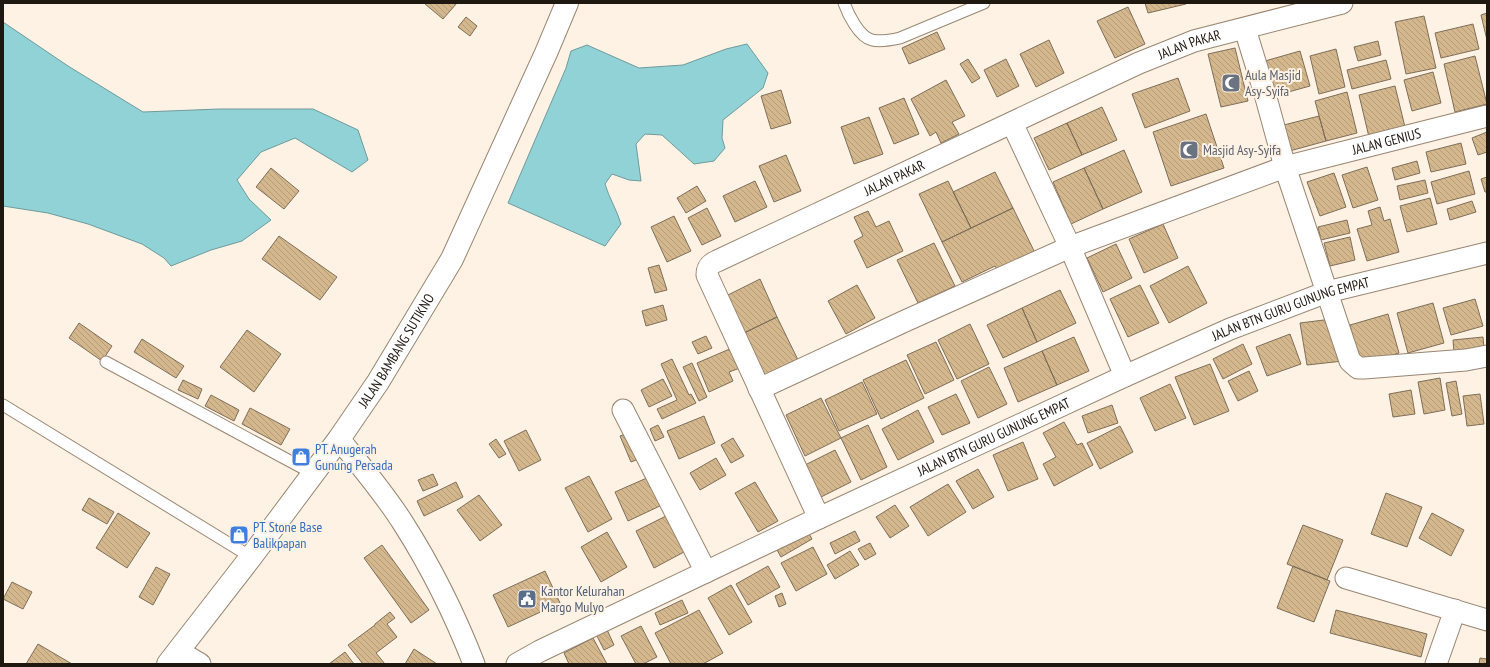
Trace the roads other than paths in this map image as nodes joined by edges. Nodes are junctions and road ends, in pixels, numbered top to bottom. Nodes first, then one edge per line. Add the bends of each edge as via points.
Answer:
1 (567, 3) edge
2 (844, 3) edge
3 (984, 3) edge
4 (1342, 3) edge
5 (1245, 29) junction
6 (1487, 116) edge
7 (1012, 124) junction
8 (1285, 167) junction
9 (1070, 247) junction
10 (1487, 253) edge
11 (1327, 292) junction
12 (1487, 356) edge
13 (106, 362) dead end
14 (1125, 376) junction
15 (759, 389) junction
16 (3, 405) edge
17 (623, 410) dead end
18 (339, 439) junction
19 (312, 473) junction
20 (819, 518) junction
21 (252, 557) junction
22 (706, 572) junction
23 (1346, 578) dead end
24 (1455, 610) junction
25 (1487, 620) edge
26 (173, 658) edge
27 (200, 664) edge
28 (474, 664) edge
29 (516, 664) edge
30 (1436, 664) edge

1 - 18 street, JALAN BAMBANG SUTIKNO via 452,259 378,382
2 - 3 lane via 859,32 870,40 885,41 900,38
4 - 5 street, JALAN PAKAR
5 - 7 street, JALAN PAKAR via 1194,41 1139,63
5 - 8 street
6 - 8 street, JALAN GENIUS
7 - 9 street
7 - 15 street, JALAN PAKAR via 709,266 708,275
8 - 9 street, JALAN GENIUS
8 - 11 street
9 - 14 street
9 - 15 street, JALAN GENIUS via 905,320
10 - 11 street, JALAN BTN GURU GUNUNG EMPAT
11 - 12 street via 1350,361 1358,368 1466,360
11 - 14 street, JALAN BTN GURU GUNUNG EMPAT via 1230,329
13 - 19 lane
14 - 20 street, JALAN BTN GURU GUNUNG EMPAT
15 - 20 street, JALAN PAKAR
16 - 21 lane
17 - 22 street
18 - 19 street, JALAN BAMBANG SUTIKNO
18 - 28 street via 403,522 438,582
19 - 21 street, JALAN BAMBANG SUTIKNO
20 - 22 street, JALAN BTN GURU GUNUNG EMPAT
21 - 26 street, JALAN BAMBANG SUTIKNO
22 - 29 street, JALAN BTN GURU GUNUNG EMPAT
23 - 24 street
24 - 25 street
24 - 30 street
26 - 27 street

